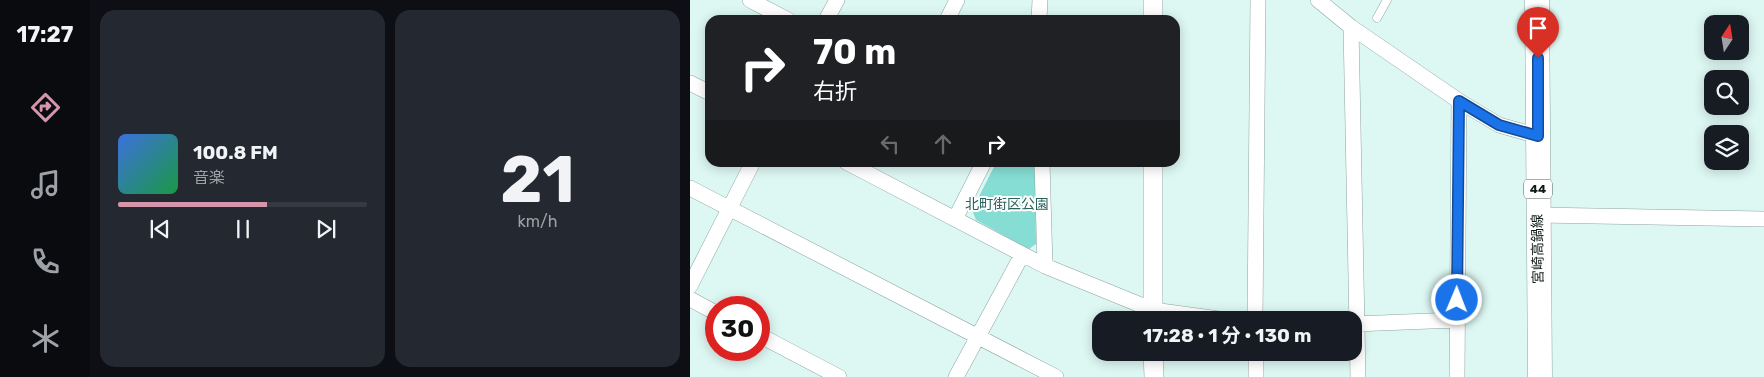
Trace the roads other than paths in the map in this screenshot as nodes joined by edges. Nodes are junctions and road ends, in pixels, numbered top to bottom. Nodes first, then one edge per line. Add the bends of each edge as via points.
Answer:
1 (750, 0) edge
2 (837, 0) edge
3 (957, 0) edge
4 (1040, 0) edge
5 (1153, 0) edge
6 (1258, 0) edge
7 (1318, 0) edge
8 (1387, 0) edge
9 (1537, 0) edge
10 (778, 15) edge
11 (829, 15) edge
12 (950, 15) edge
13 (1039, 15) edge
14 (1153, 15) edge
15 (1377, 18) dead end
16 (1351, 27) junction
17 (690, 83) edge
18 (705, 90) edge
19 (1459, 101) junction
20 (1538, 136) junction
21 (751, 167) edge
22 (981, 167) edge
23 (1042, 167) edge
24 (1153, 167) edge
25 (869, 168) edge
26 (690, 188) edge
27 (730, 210) junction
28 (1538, 214) junction
29 (955, 219) junction
30 (1764, 219) edge
31 (1022, 255) junction
32 (1045, 266) junction
33 (690, 286) edge
34 (690, 299) edge
35 (705, 307) edge
36 (1144, 311) edge
37 (1153, 311) edge
38 (1255, 311) edge
39 (1355, 311) edge
40 (1456, 320) junction
41 (1362, 324) edge
42 (977, 337) junction
43 (770, 341) edge
44 (1154, 361) edge
45 (1256, 361) edge
46 (1357, 361) edge
47 (839, 377) edge
48 (956, 377) edge
49 (1056, 377) edge
50 (1154, 377) edge
51 (1256, 377) edge
52 (1358, 377) edge
53 (1457, 377) edge
54 (1540, 377) edge

1 - 10 street
2 - 11 street
3 - 12 street
4 - 13 street
5 - 14 street
6 - 38 street
7 - 16 street
8 - 15 lane
9 - 20 main road, 宮崎高鍋線 / 44
16 - 19 street
16 - 39 street
17 - 18 street
19 - 20 street via 1499,125
19 - 40 street
20 - 28 main road, 宮崎高鍋線 / 44
21 - 27 street
22 - 29 street
23 - 32 street
24 - 37 street
25 - 29 street
26 - 27 street
27 - 33 street
27 - 42 street
28 - 30 street
28 - 54 main road, 宮崎高鍋線 / 44
29 - 31 street
31 - 32 street
31 - 42 street
32 - 36 street
34 - 35 street
40 - 41 street
40 - 53 street
42 - 48 street
42 - 49 street
43 - 47 street
44 - 50 street
45 - 51 street
46 - 52 street

